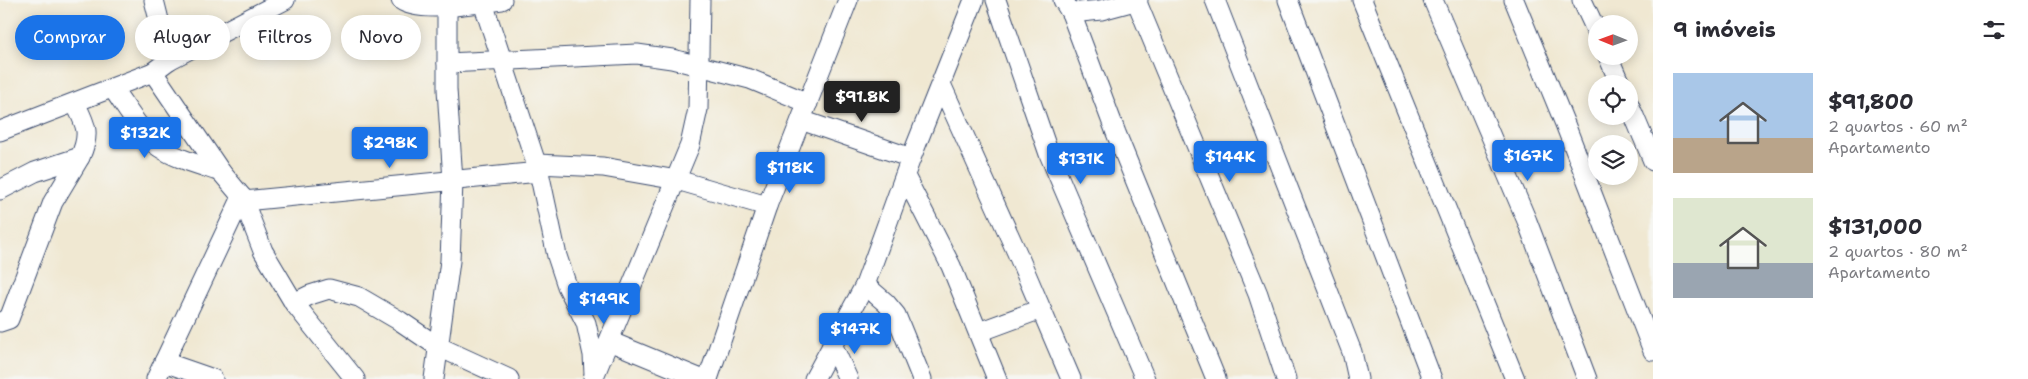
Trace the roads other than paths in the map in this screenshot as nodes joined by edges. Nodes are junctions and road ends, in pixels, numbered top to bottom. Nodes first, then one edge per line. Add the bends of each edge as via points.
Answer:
1 (154, 0) edge
2 (285, 0) edge
3 (401, 0) edge
4 (502, 0) edge
5 (700, 0) edge
6 (848, 0) edge
7 (974, 0) edge
8 (996, 0) edge
9 (1137, 0) edge
10 (1214, 0) edge
11 (1288, 0) edge
12 (1362, 0) edge
13 (1433, 0) edge
14 (1514, 0) edge
15 (1582, 0) edge
16 (483, 2) junction
17 (447, 4) edge
18 (1067, 6) edge
19 (158, 15) edge
20 (1589, 15) edge
21 (230, 28) edge
22 (501, 59) junction
23 (169, 60) edge
24 (447, 63) junction
25 (698, 66) junction
26 (153, 72) junction
27 (940, 84) junction
28 (113, 89) junction
29 (76, 103) junction
30 (805, 111) junction
31 (1638, 125) edge
32 (0, 131) edge
33 (80, 156) junction
34 (911, 158) junction
35 (1653, 161) edge
36 (538, 168) junction
37 (220, 172) junction
38 (905, 176) junction
39 (677, 180) junction
40 (453, 181) junction
41 (0, 190) edge
42 (243, 199) junction
43 (768, 206) junction
44 (864, 285) junction
45 (294, 303) junction
46 (1041, 309) junction
47 (0, 322) edge
48 (979, 332) junction
49 (609, 341) junction
50 (832, 344) junction
51 (437, 346) junction
52 (1653, 351) edge
53 (164, 362) junction
54 (593, 378) edge
55 (156, 379) edge
56 (213, 379) edge
57 (355, 379) edge
58 (434, 379) edge
59 (509, 379) edge
60 (701, 379) edge
61 (708, 379) edge
62 (814, 379) edge
63 (848, 379) edge
64 (922, 379) edge
65 (997, 379) edge
66 (1071, 379) edge
67 (1145, 379) edge
68 (1216, 379) edge
69 (1286, 379) edge
70 (1358, 379) edge
71 (1432, 379) edge
72 (1515, 379) edge
73 (1587, 379) edge

1 - 19 street
2 - 21 street
3 - 17 street via 407,5
4 - 16 street
5 - 25 street
6 - 30 street
7 - 27 street
8 - 67 street via 1049,154
9 - 18 street via 1101,10
9 - 69 street via 1258,294
10 - 70 street via 1352,352
11 - 71 street
12 - 72 street
13 - 73 street via 1527,221
14 - 52 street
15 - 20 street
16 - 17 street
16 - 22 street
17 - 24 street
18 - 68 street
22 - 24 street
22 - 25 street via 637,54
22 - 36 street
23 - 26 street
24 - 40 street
25 - 30 street via 750,79
25 - 39 street via 698,109 690,146
26 - 28 street
26 - 37 street
27 - 34 street
27 - 46 street
28 - 29 street
28 - 37 street via 158,147
29 - 32 street
29 - 33 street via 87,128 86,144
30 - 34 street
30 - 43 street
31 - 35 street
33 - 41 street via 35,172
33 - 47 street via 53,202 9,319
34 - 38 street
36 - 39 street via 603,167
36 - 40 street
36 - 54 street via 566,286 586,323 593,354
37 - 42 street
38 - 44 street
38 - 48 street via 951,266
39 - 43 street
39 - 49 street
40 - 42 street
40 - 51 street via 450,261
42 - 45 street via 263,251
42 - 53 street
43 - 61 street
44 - 50 street
44 - 64 street via 896,315
45 - 51 street via 329,289 359,297
45 - 57 street
46 - 48 street
46 - 66 street
48 - 65 street
49 - 54 street
49 - 60 street
50 - 62 street
50 - 63 street
51 - 58 street
51 - 59 street
53 - 55 street
53 - 56 street

